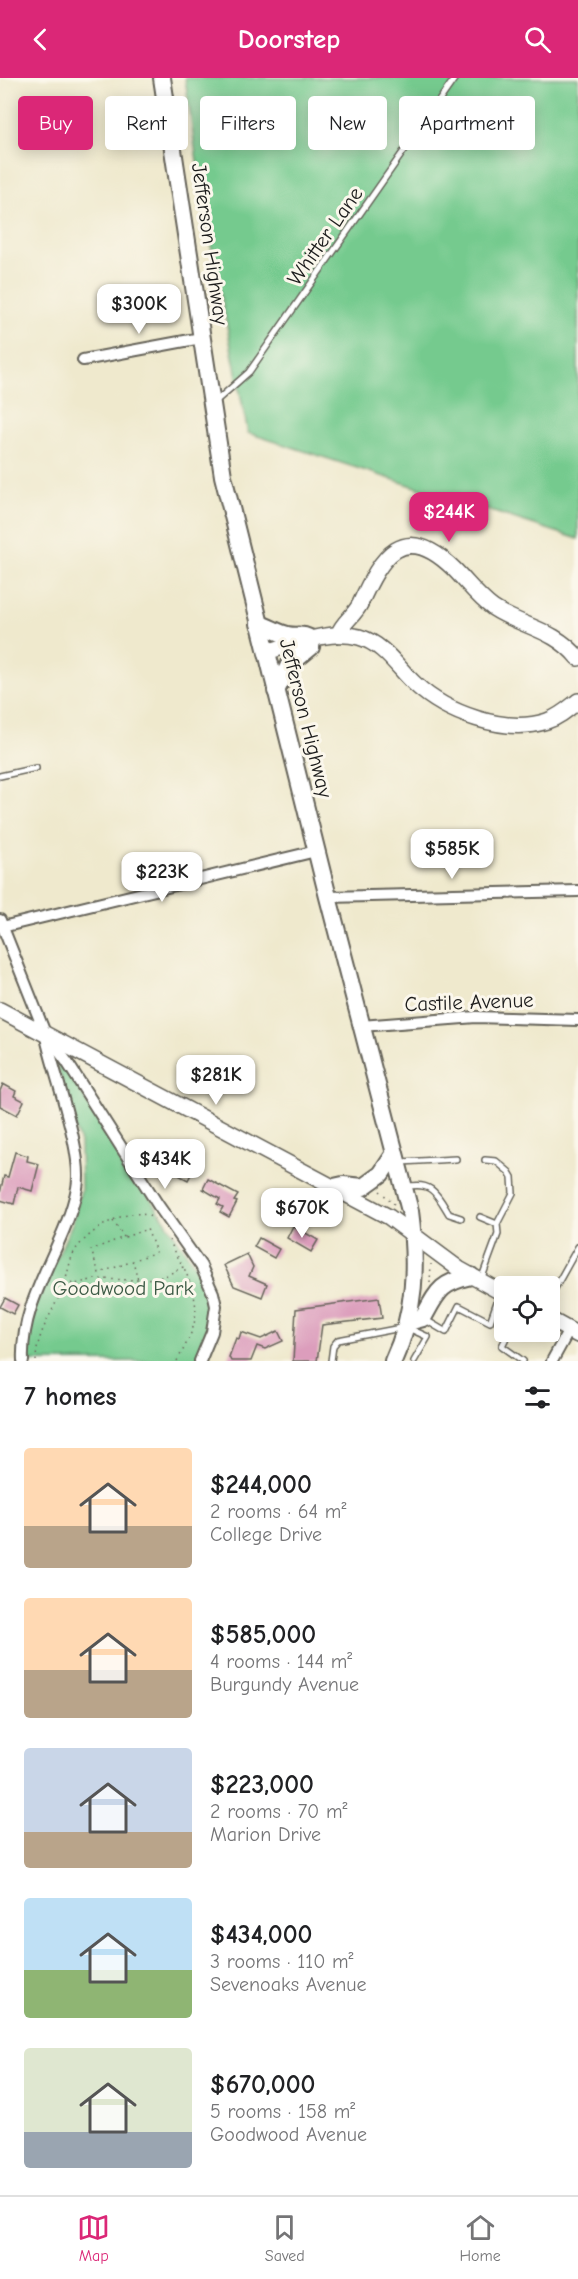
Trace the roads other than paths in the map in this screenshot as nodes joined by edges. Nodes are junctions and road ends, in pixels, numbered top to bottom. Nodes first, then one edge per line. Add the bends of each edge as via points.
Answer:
1 (162, 78) edge
2 (455, 78) edge
3 (201, 338) junction
4 (83, 360) dead end
5 (211, 405) junction
6 (258, 624) junction
7 (339, 633) junction
8 (312, 639) junction
9 (266, 652) junction
10 (578, 658) edge
11 (276, 691) junction
12 (578, 701) edge
13 (36, 768) dead end
14 (0, 776) edge
15 (316, 851) junction
16 (578, 891) edge
17 (328, 897) junction
18 (1, 923) edge
19 (0, 1010) edge
20 (578, 1020) edge
21 (361, 1026) junction
22 (45, 1033) junction
23 (396, 1158) junction
24 (456, 1159) dead end
25 (485, 1160) dead end
26 (334, 1187) junction
27 (404, 1188) junction
28 (480, 1217) dead end
29 (461, 1218) dead end
30 (497, 1224) junction
31 (413, 1234) junction
32 (578, 1247) edge
33 (476, 1278) junction
34 (560, 1279) edge
35 (494, 1288) edge
36 (494, 1312) edge
37 (412, 1322) junction
38 (560, 1325) edge
39 (575, 1333) edge
40 (504, 1342) edge
41 (394, 1360) edge
42 (23, 1361) edge
43 (200, 1361) edge
44 (332, 1361) edge
45 (414, 1361) edge
46 (523, 1361) edge
47 (552, 1361) edge

1 - 3 main road, Jefferson Highway
2 - 5 lane, Whitter Lane via 249,372
3 - 4 street
3 - 5 main road, Jefferson Highway
5 - 6 main road, Jefferson Highway via 223,476
6 - 8 main road via 285,635 306,635
6 - 9 main road, Jefferson Highway
7 - 8 street
7 - 10 street via 358,608 384,558 412,546 433,552 492,607 552,634
7 - 12 street via 377,645 424,692 460,714 493,722 532,724 556,717
8 - 9 street
8 - 11 main road via 311,647 290,665
9 - 11 main road, Jefferson Highway
11 - 15 main road, Jefferson Highway
13 - 14 lane
15 - 17 main road, Jefferson Highway
15 - 18 street
16 - 17 street
17 - 21 main road, Jefferson Highway
18 - 22 street
19 - 22 street
20 - 21 street, Castile Avenue via 476,1017
21 - 23 main road, Jefferson Highway
22 - 26 street
22 - 42 street via 76,1150 78,1186 67,1227 31,1304 24,1332
22 - 43 street via 201,1266 216,1306 212,1332
23 - 24 lane
23 - 26 main road via 363,1187
23 - 27 main road, Jefferson Highway
25 - 30 lane via 496,1161 512,1177 511,1200
26 - 31 street
27 - 29 lane via 430,1187 449,1214
27 - 31 main road, Jefferson Highway
28 - 30 lane
30 - 33 lane via 498,1233
31 - 33 street
31 - 37 main road, Jefferson Highway
32 - 34 lane
33 - 35 street
33 - 37 main road via 450,1280 441,1286
36 - 37 lane via 490,1322 459,1306 446,1332
37 - 41 main road, Jefferson Highway
37 - 44 lane via 338,1340 333,1346
37 - 45 lane via 428,1337
38 - 39 street
39 - 47 street
40 - 46 lane via 502,1346

